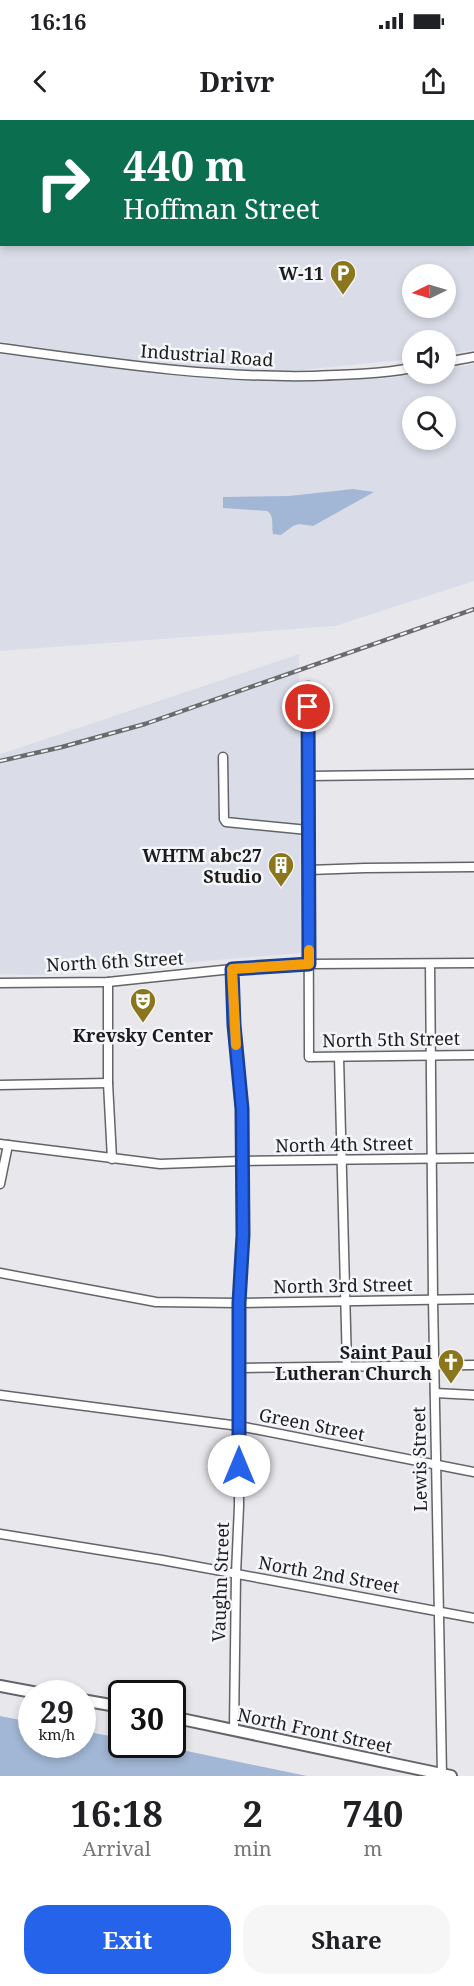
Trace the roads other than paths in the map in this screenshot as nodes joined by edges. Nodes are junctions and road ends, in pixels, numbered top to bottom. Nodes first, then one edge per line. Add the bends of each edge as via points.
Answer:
1 (0, 348) edge
2 (474, 357) edge
3 (456, 360) edge
4 (402, 369) edge
5 (308, 686) dead end
6 (223, 757) dead end
7 (474, 774) edge
8 (308, 776) junction
9 (308, 830) junction
10 (474, 867) edge
11 (309, 870) junction
12 (474, 963) edge
13 (309, 964) junction
14 (430, 964) junction
15 (232, 969) junction
16 (108, 982) junction
17 (0, 983) edge
18 (474, 1054) edge
19 (432, 1055) junction
20 (339, 1057) junction
21 (108, 1083) junction
22 (0, 1084) edge
23 (4, 1145) edge
24 (474, 1158) edge
25 (112, 1159) junction
26 (433, 1159) junction
27 (242, 1161) junction
28 (342, 1161) junction
29 (0, 1184) edge
30 (0, 1273) edge
31 (474, 1299) edge
32 (433, 1300) junction
33 (345, 1301) junction
34 (239, 1303) junction
35 (434, 1365) junction
36 (474, 1365) edge
37 (347, 1366) junction
38 (240, 1368) junction
39 (435, 1393) junction
40 (0, 1395) edge
41 (474, 1395) edge
42 (239, 1426) junction
43 (436, 1465) junction
44 (474, 1472) edge
45 (0, 1534) edge
46 (236, 1574) junction
47 (438, 1611) junction
48 (474, 1618) edge
49 (0, 1686) edge
50 (18, 1689) edge
51 (186, 1720) edge
52 (234, 1729) junction
53 (446, 1775) edge

1 - 4 street, Industrial Road via 223,375 340,375
2 - 3 street
5 - 8 street
6 - 9 street via 226,822
7 - 8 street
8 - 9 street
9 - 11 street
10 - 11 street
11 - 13 street
12 - 14 street, North 6th Street
13 - 14 street, North 6th Street
13 - 15 street, North 6th Street
13 - 20 street, North 5th Street via 309,1057
14 - 19 street, Lewis Street
15 - 16 street, North 6th Street
15 - 27 street, Vaughn Street
16 - 17 street, North 6th Street
16 - 21 street
18 - 19 street, North 5th Street
19 - 20 street, North 5th Street
19 - 26 street, Lewis Street
20 - 28 street
21 - 22 street
21 - 25 street
23 - 25 street, North 4th Street
23 - 29 street
24 - 26 street, North 4th Street
25 - 27 street, North 4th Street via 160,1164
26 - 28 street, North 4th Street
26 - 32 street, Lewis Street
27 - 28 street, North 4th Street
27 - 34 street, Vaughn Street
28 - 33 street
30 - 34 street, North 3rd Street via 156,1302
31 - 32 street, North 3rd Street
32 - 33 street, North 3rd Street
32 - 35 street, Lewis Street
33 - 34 street, North 3rd Street
33 - 37 street
34 - 38 street, Vaughn Street
35 - 36 street
35 - 37 street
35 - 39 street, Lewis Street
37 - 38 street
38 - 42 street, Vaughn Street
39 - 41 street
39 - 43 street, Lewis Street
40 - 42 street, Green Street
42 - 43 street, Green Street
42 - 46 street, Vaughn Street
43 - 44 street, Green Street
43 - 47 street, Lewis Street
45 - 46 street, North 2nd Street
46 - 47 street, North 2nd Street
46 - 52 street, Vaughn Street
47 - 48 street, North 2nd Street
47 - 53 street, Lewis Street
49 - 50 main road
51 - 52 main road, North Front Street
52 - 53 main road, North Front Street

